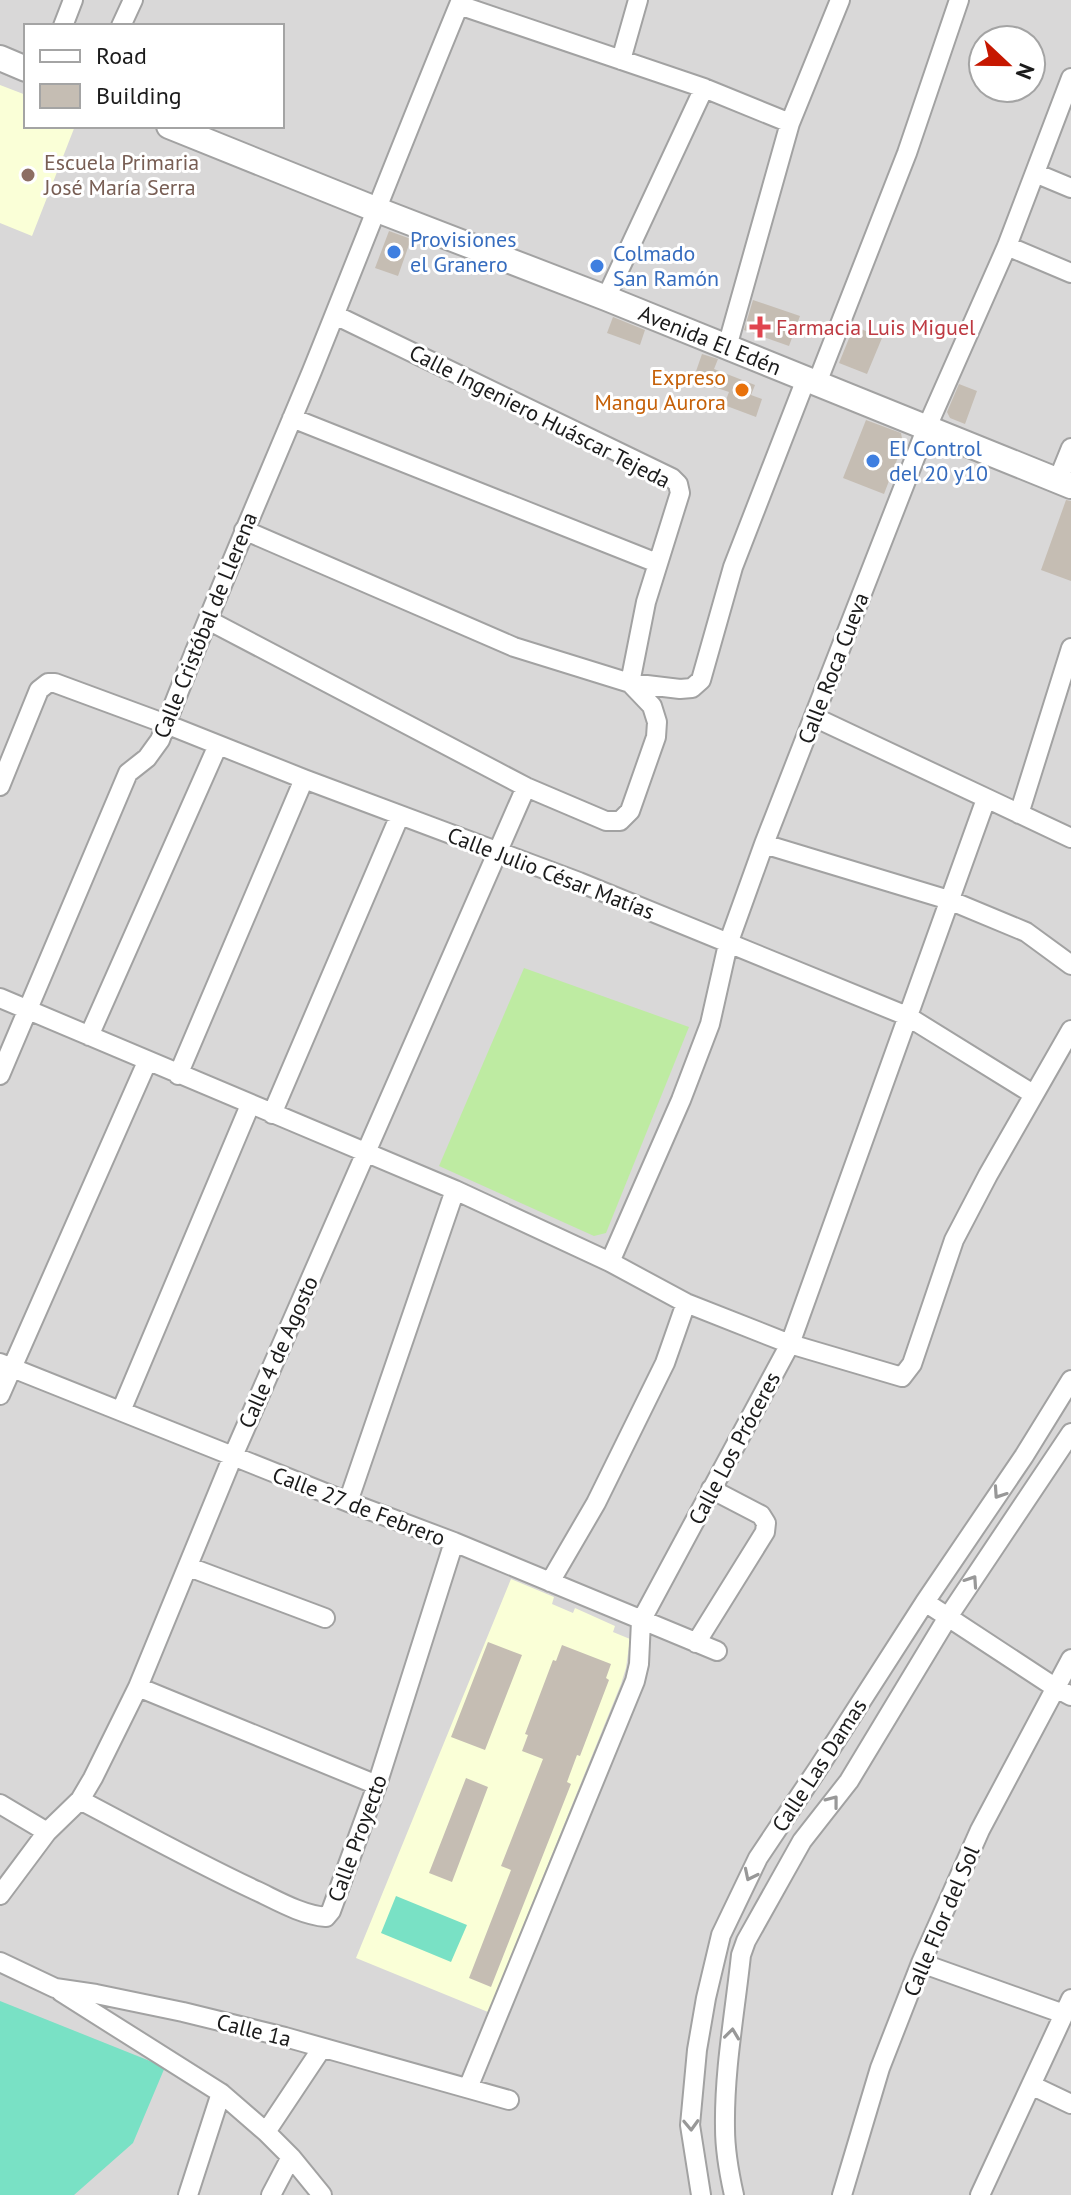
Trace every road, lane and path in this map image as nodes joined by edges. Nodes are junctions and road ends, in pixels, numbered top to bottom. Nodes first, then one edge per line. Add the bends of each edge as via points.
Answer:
1 (73, 0) edge
2 (133, 0) edge
3 (638, 0) edge
4 (840, 0) edge
5 (959, 0) edge
6 (460, 2) edge
7 (64, 24) edge
8 (122, 24) edge
9 (0, 58) edge
10 (621, 60) junction
11 (24, 68) edge
12 (1071, 78) edge
13 (704, 88) junction
14 (790, 123) junction
15 (1053, 127) junction
16 (174, 128) edge
17 (1071, 133) edge
18 (1035, 173) junction
19 (1071, 188) edge
20 (375, 209) junction
21 (1007, 246) junction
22 (1071, 273) edge
23 (606, 298) junction
24 (335, 315) junction
25 (727, 347) junction
26 (811, 381) junction
27 (292, 418) junction
28 (927, 427) junction
29 (1071, 448) edge
30 (1064, 483) edge
31 (244, 530) junction
32 (657, 563) junction
33 (208, 620) junction
34 (1071, 648) edge
35 (630, 683) junction
36 (814, 717) junction
37 (166, 724) junction
38 (218, 745) junction
39 (304, 779) junction
40 (0, 786) edge
41 (526, 787) junction
42 (986, 799) junction
43 (1019, 814) junction
44 (400, 815) junction
45 (1071, 838) edge
46 (764, 844) junction
47 (498, 852) junction
48 (949, 900) junction
49 (728, 944) junction
50 (1071, 965) edge
51 (0, 998) edge
52 (29, 1010) junction
53 (907, 1016) junction
54 (1071, 1030) edge
55 (89, 1036) junction
56 (147, 1062) junction
57 (0, 1075) edge
58 (178, 1075) junction
59 (1033, 1094) junction
60 (250, 1105) junction
61 (272, 1114) junction
62 (366, 1152) junction
63 (455, 1190) junction
64 (610, 1262) junction
65 (686, 1303) junction
66 (790, 1344) junction
67 (6, 1366) edge
68 (1071, 1380) edge
69 (0, 1395) edge
70 (121, 1411) junction
71 (1071, 1433) edge
72 (233, 1456) junction
73 (1024, 1456) junction
74 (1046, 1471) junction
75 (711, 1489) junction
76 (348, 1502) junction
77 (454, 1542) junction
78 (189, 1567) junction
79 (550, 1582) junction
80 (925, 1602) junction
81 (948, 1617) junction
82 (325, 1618) dead end
83 (641, 1621) junction
84 (696, 1643) junction
85 (717, 1651) dead end
86 (1071, 1659) edge
87 (138, 1687) junction
88 (1064, 1692) edge
89 (377, 1785) junction
90 (80, 1800) junction
91 (0, 1804) edge
92 (47, 1832) junction
93 (0, 1895) edge
94 (721, 1935) junction
95 (746, 1941) junction
96 (0, 1962) edge
97 (921, 1963) junction
98 (55, 1988) junction
99 (1068, 2006) edge
100 (322, 2048) junction
101 (1031, 2085) junction
102 (468, 2088) junction
103 (221, 2093) junction
104 (509, 2100) dead end
105 (1071, 2104) edge
106 (266, 2132) junction
107 (291, 2157) junction
108 (188, 2195) edge
109 (271, 2195) edge
110 (322, 2195) edge
111 (701, 2195) edge
112 (734, 2195) edge
113 (842, 2195) edge
114 (980, 2195) edge

1 - 7 street
2 - 8 street
3 - 10 street
4 - 14 street
5 - 26 street via 907,153
6 - 10 street
6 - 20 street, Calle Cristóbal de Llerena
9 - 11 street
10 - 13 street
12 - 15 street, Calle Roca Cueva
13 - 14 street
13 - 23 street
14 - 25 street
15 - 17 street
15 - 18 street, Calle Roca Cueva
16 - 20 street, Avenida El Edén
18 - 19 street
18 - 21 street, Calle Roca Cueva
20 - 23 street, Avenida El Edén
20 - 24 street, Calle Cristóbal de Llerena
21 - 22 street
21 - 28 street, Calle Roca Cueva
23 - 25 street, Avenida El Edén
24 - 27 street, Calle Cristóbal de Llerena
24 - 32 street, Calle Ingeniero Huáscar Tejeda via 672,478 680,493
25 - 26 street, Avenida El Edén
26 - 28 street, Avenida El Edén
26 - 35 street via 733,567 701,680 680,689
27 - 31 street, Calle Cristóbal de Llerena
27 - 32 street
28 - 30 street, Avenida El Edén
28 - 36 street, Calle Roca Cueva
29 - 30 street
31 - 33 street, Calle Cristóbal de Llerena
31 - 35 street via 514,647
32 - 35 street, Calle Ingeniero Huáscar Tejeda
33 - 37 street, Calle Cristóbal de Llerena
33 - 41 street
34 - 43 street
35 - 41 street via 652,706 657,722 630,811 620,821 606,821
36 - 42 street
36 - 46 street, Calle Roca Cueva
37 - 38 street, Calle Julio César Matías
37 - 40 street, Calle Julio César Matías via 48,683 39,690
37 - 52 street, Calle Cristóbal de Llerena via 147,758 128,773
38 - 39 street, Calle Julio César Matías
38 - 55 street
39 - 44 street, Calle Julio César Matías
39 - 58 street
41 - 47 street, Calle 4 de Agosto
42 - 43 street
42 - 48 street, Calle Los Próceres
43 - 45 street
44 - 47 street, Calle Julio César Matías
44 - 61 street
46 - 48 street
46 - 49 street, Calle Roca Cueva
47 - 49 street, Calle Julio César Matías
47 - 62 street, Calle 4 de Agosto
48 - 50 street via 1026,932
48 - 53 street, Calle Los Próceres
49 - 53 street, Calle Julio César Matías
49 - 64 street, Calle Roca Cueva via 710,1024
51 - 52 street
52 - 55 street
52 - 57 street, Calle Cristóbal de Llerena
53 - 59 street, Calle Julio César Matías
53 - 66 street, Calle Los Próceres
54 - 59 street
55 - 56 street
56 - 58 street
56 - 67 street
58 - 60 street
59 - 66 street via 954,1240 912,1364 902,1377
60 - 61 street
60 - 70 street
61 - 62 street
62 - 63 street
62 - 72 street, Calle 4 de Agosto
63 - 64 street
63 - 76 street
64 - 65 street
65 - 66 street
65 - 79 street via 665,1363
66 - 75 street, Calle Los Próceres
67 - 69 street
67 - 70 street, Calle 27 de Febrero
68 - 73 street, Calle Las Damas
70 - 72 street, Calle 27 de Febrero
71 - 74 street, Calle Las Damas
72 - 76 street, Calle 27 de Febrero
72 - 78 street, Calle 4 de Agosto
73 - 74 street
73 -> 80 street, Calle Las Damas
81 -> 74 street, Calle Las Damas
75 - 83 street, Calle Los Próceres
75 - 84 street via 761,1515 766,1523
76 - 77 street, Calle 27 de Febrero
77 - 79 street, Calle 27 de Febrero
77 - 89 street, Calle Proyecto
78 - 82 street
78 - 87 street, Calle 4 de Agosto
79 - 83 street, Calle 27 de Febrero
80 - 81 street
80 -> 94 street, Calle Las Damas via 758,1858
81 - 88 street
95 -> 81 street, Calle Las Damas via 802,1841 849,1781
83 - 84 street, Calle 27 de Febrero
83 - 102 street, Calle Los Próceres via 635,1681
84 - 85 street, Calle 27 de Febrero
86 - 88 street, Calle Flor del Sol
87 - 89 street
87 - 90 street, Calle 4 de Agosto
88 - 97 street, Calle Flor del Sol via 980,1830
89 - 90 street, Calle Proyecto via 326,1917 207,1868
90 - 92 street, Calle 4 de Agosto
91 - 92 street
92 - 93 street, Calle 4 de Agosto
94 - 95 street
94 -> 111 street, Calle Las Damas via 697,2050 690,2125
112 -> 95 street, Calle Las Damas via 725,2126 728,2064
96 - 98 street, Calle 1a
97 - 99 street
97 - 113 street, Calle Flor del Sol via 880,2068
98 - 100 street, Calle 1a via 183,2012
98 - 103 street
99 - 101 street
100 - 102 street, Calle 1a
100 - 106 street
101 - 105 street
101 - 114 street
102 - 104 street, Calle 1a
103 - 106 street
103 - 108 street
106 - 107 street
107 - 109 street
107 - 110 street

